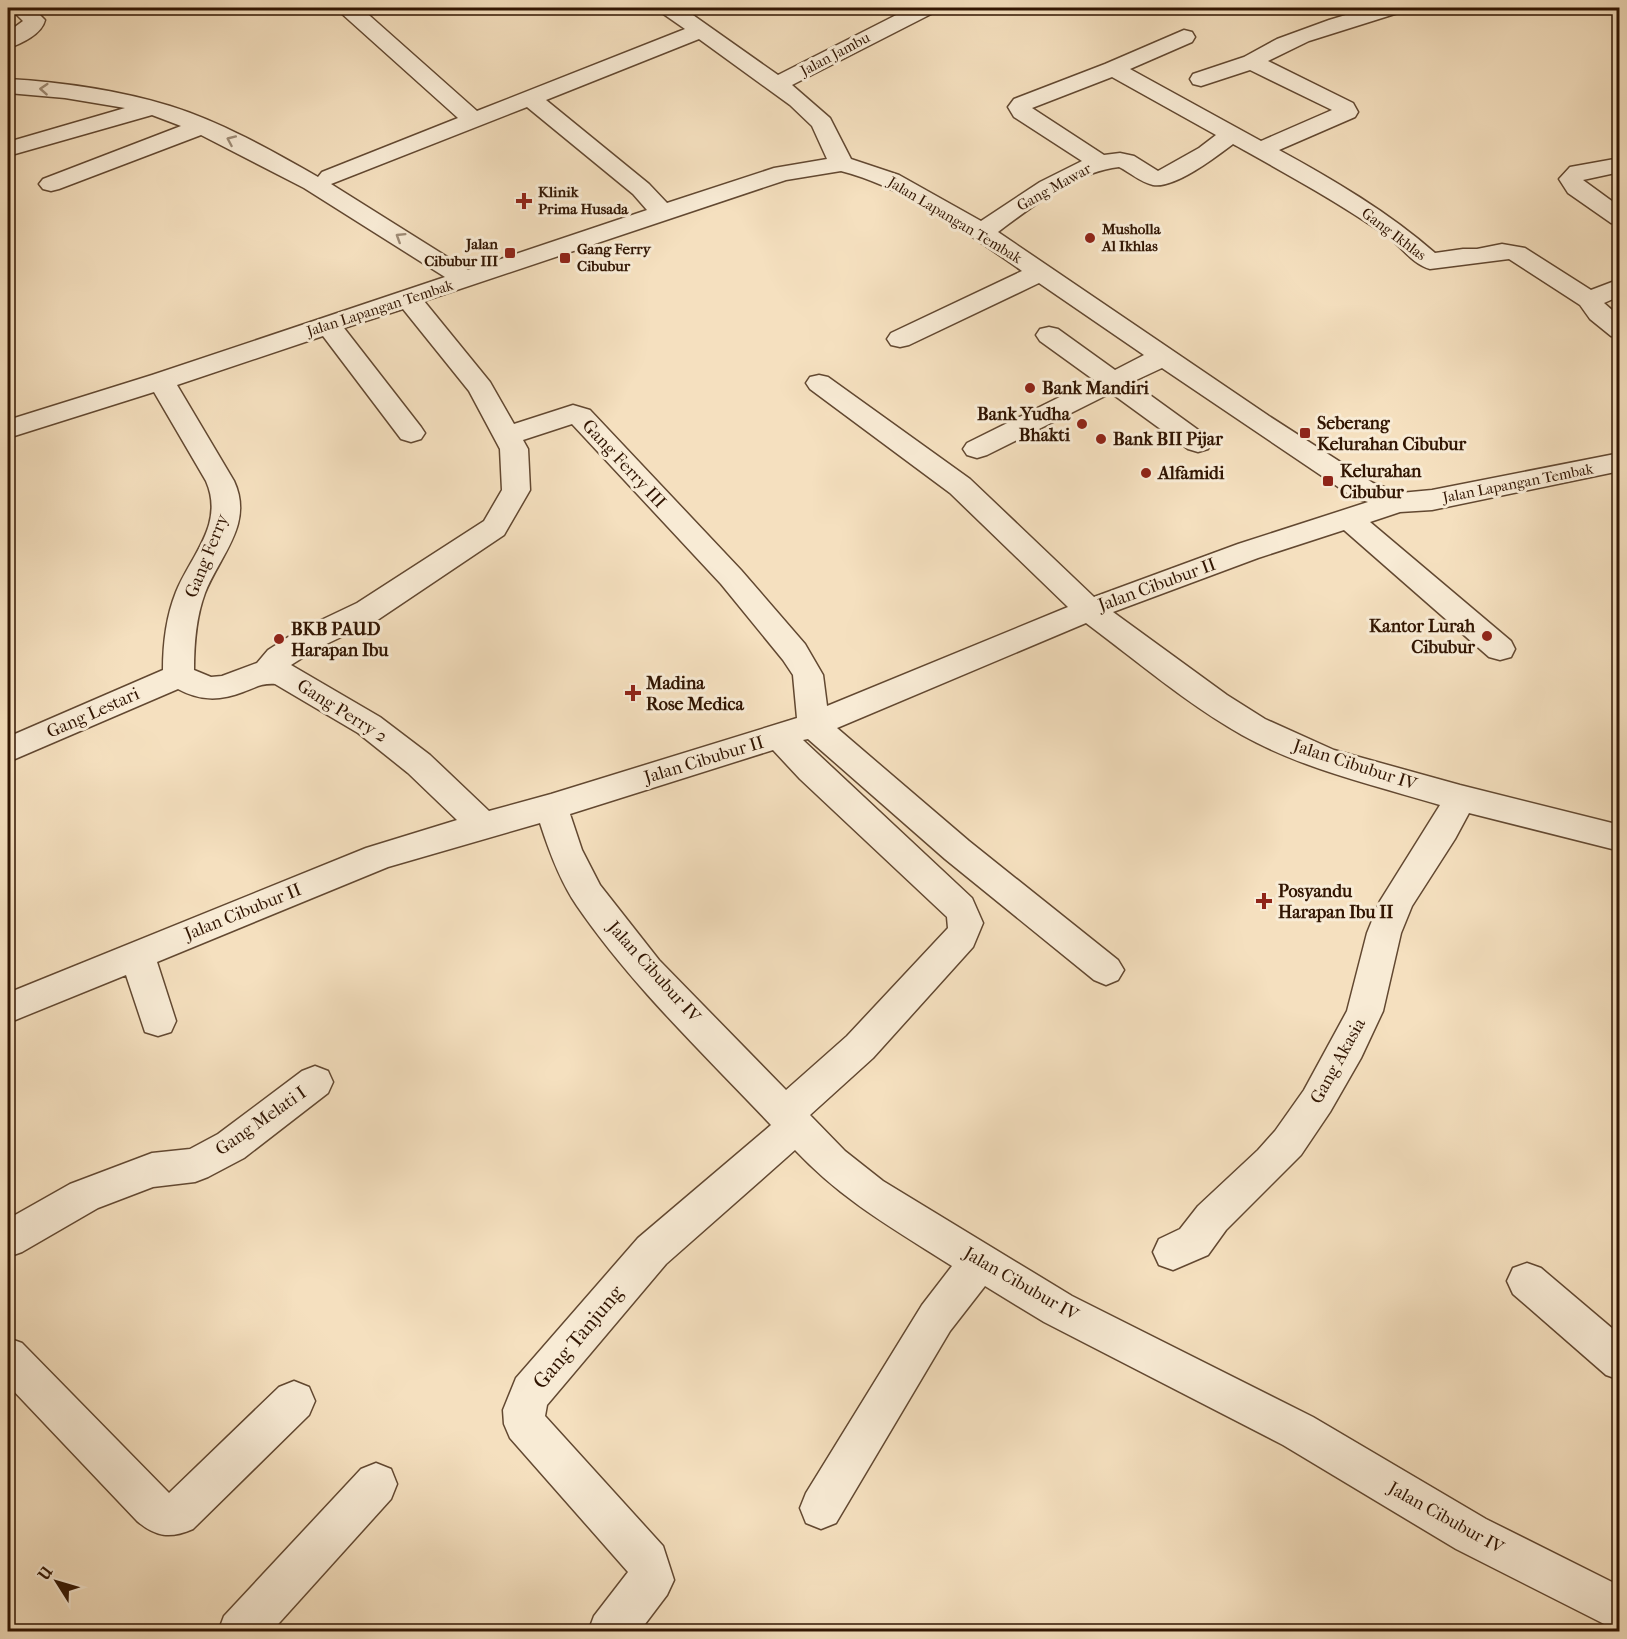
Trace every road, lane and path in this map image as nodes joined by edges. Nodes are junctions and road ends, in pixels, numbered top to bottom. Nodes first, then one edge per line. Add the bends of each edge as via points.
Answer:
1 (21, 8) edge
2 (349, 8) edge
3 (670, 8) edge
4 (925, 8) edge
5 (1390, 8) edge
6 (895, 13) edge
7 (702, 30) junction
8 (1184, 37) dead end
9 (8, 41) edge
10 (1252, 62) junction
11 (1113, 69) junction
12 (1201, 79) dead end
13 (778, 84) junction
14 (8, 87) edge
15 (531, 99) junction
16 (150, 108) junction
17 (475, 121) junction
18 (201, 127) junction
19 (1232, 134) junction
20 (8, 149) edge
21 (1260, 150) junction
22 (1099, 162) junction
23 (841, 164) junction
24 (1620, 165) edge
25 (330, 177) dead end
26 (51, 184) dead end
27 (663, 213) junction
28 (1620, 218) edge
29 (982, 232) junction
30 (1041, 272) junction
31 (467, 280) junction
32 (1620, 288) edge
33 (409, 299) junction
34 (1588, 300) junction
35 (328, 325) junction
36 (1620, 330) edge
37 (1050, 335) dead end
38 (900, 339) dead end
39 (1164, 356) junction
40 (160, 381) junction
41 (1112, 382) junction
42 (819, 383) dead end
43 (8, 429) edge
44 (411, 433) dead end
45 (507, 436) junction
46 (1198, 443) dead end
47 (977, 449) dead end
48 (1620, 462) edge
49 (1398, 503) junction
50 (1350, 520) junction
51 (1089, 610) junction
52 (1500, 650) dead end
53 (268, 671) junction
54 (179, 675) junction
55 (813, 725) junction
56 (779, 736) junction
57 (8, 750) edge
58 (1460, 798) junction
59 (551, 807) junction
60 (483, 825) junction
61 (1620, 838) edge
62 (137, 955) junction
63 (1106, 970) dead end
64 (8, 1008) edge
65 (158, 1022) dead end
66 (315, 1082) dead end
67 (791, 1120) junction
68 (8, 1239) edge
69 (1173, 1252) dead end
70 (980, 1261) junction
71 (1527, 1281) dead end
72 (8, 1357) edge
73 (1620, 1361) edge
74 (294, 1401) dead end
75 (376, 1484) dead end
76 (821, 1508) dead end
77 (1620, 1610) edge
78 (240, 1632) edge
79 (610, 1632) edge

1 - 9 street via 34,20 33,25
2 - 17 street
3 - 7 street
4 - 6 street, Jalan Jambu
5 - 10 street via 1269,50
6 - 13 street, Jalan Jambu
7 - 13 street
7 - 15 street
8 - 11 street
10 - 12 street
10 - 21 street via 1347,112
11 - 19 street
11 - 22 street via 1019,107
13 - 23 street via 822,123
16 -> 14 street via 61,90
15 - 17 street
15 - 27 street via 641,189
16 - 18 street
16 - 20 street
17 - 25 street
18 - 26 street
31 -> 18 street via 278,163
19 - 21 street, Gang Ikhlas
19 - 22 street, Gang Mawar via 1162,178 1154,178 1122,160
21 - 34 street, Gang Ikhlas via 1397,232 1430,261 1502,251 1516,253
22 - 29 street, Gang Mawar via 1039,193
23 - 27 street, Jalan Lapangan Tembak via 782,173
23 - 29 street, Jalan Lapangan Tembak via 891,180
24 - 28 street via 1578,172 1571,179 1576,188
27 - 31 street, Jalan Lapangan Tembak
29 - 30 street, Jalan Lapangan Tembak
30 - 38 street
30 - 39 street, Jalan Lapangan Tembak
31 - 33 street, Jalan Lapangan Tembak
32 - 34 street
33 - 35 street, Jalan Lapangan Tembak
33 - 45 street via 481,388
34 - 36 street, Gang Ikhlas
35 - 40 street, Jalan Lapangan Tembak
35 - 44 street
37 - 41 street
39 - 41 street
39 - 49 street, Jalan Lapangan Tembak via 1363,490
40 - 43 street, Jalan Lapangan Tembak
40 - 54 street, Gang Ferry via 226,495 223,526 191,593 178,638
41 - 46 street
41 - 47 street
42 - 51 street, Jalan Cibubur IV via 960,486
45 - 53 street via 514,449 516,490 494,528 368,611 307,640 279,658
45 - 55 street, Gang Ferry III via 573,414 580,416 731,577 794,652 808,675
48 - 49 street, Jalan Lapangan Tembak via 1432,500
49 - 50 street, Jalan Cibubur II
50 - 51 street, Jalan Cibubur II via 1248,551
50 - 52 street
51 - 55 street, Jalan Cibubur II
51 - 58 street, Jalan Cibubur IV via 1216,703 1280,740 1325,759
53 - 54 street via 212,689 195,686
53 - 60 street, Gang Perry 2 via 281,674 369,724 419,764
54 - 57 street, Gang Lestari
55 - 56 street, Jalan Cibubur II
55 - 63 street via 1006,891
56 - 59 street, Jalan Cibubur II
56 - 67 street via 960,908 967,927
58 - 61 street, Jalan Cibubur IV
58 - 69 street, Gang Akasia via 1397,901 1384,933 1365,1011 1317,1101 1271,1162 1212,1218 1194,1242
59 - 60 street, Jalan Cibubur II
59 - 67 street, Jalan Cibubur IV via 584,886 613,928 647,970
60 - 62 street, Jalan Cibubur II via 378,857
62 - 64 street, Jalan Cibubur II
62 - 65 street
66 - 68 street, Gang Melati I via 231,1146 195,1165 152,1170 84,1196
67 - 70 street, Jalan Cibubur IV via 869,1193
67 - 79 street, Gang Tanjung via 652,1251 531,1392 524,1410 525,1424 648,1561 652,1580
70 - 76 street via 936,1318
70 - 77 street, Jalan Cibubur IV via 1058,1309 1298,1431 1471,1534
71 - 73 street
72 - 74 street via 163,1515 178,1514
75 - 78 street

